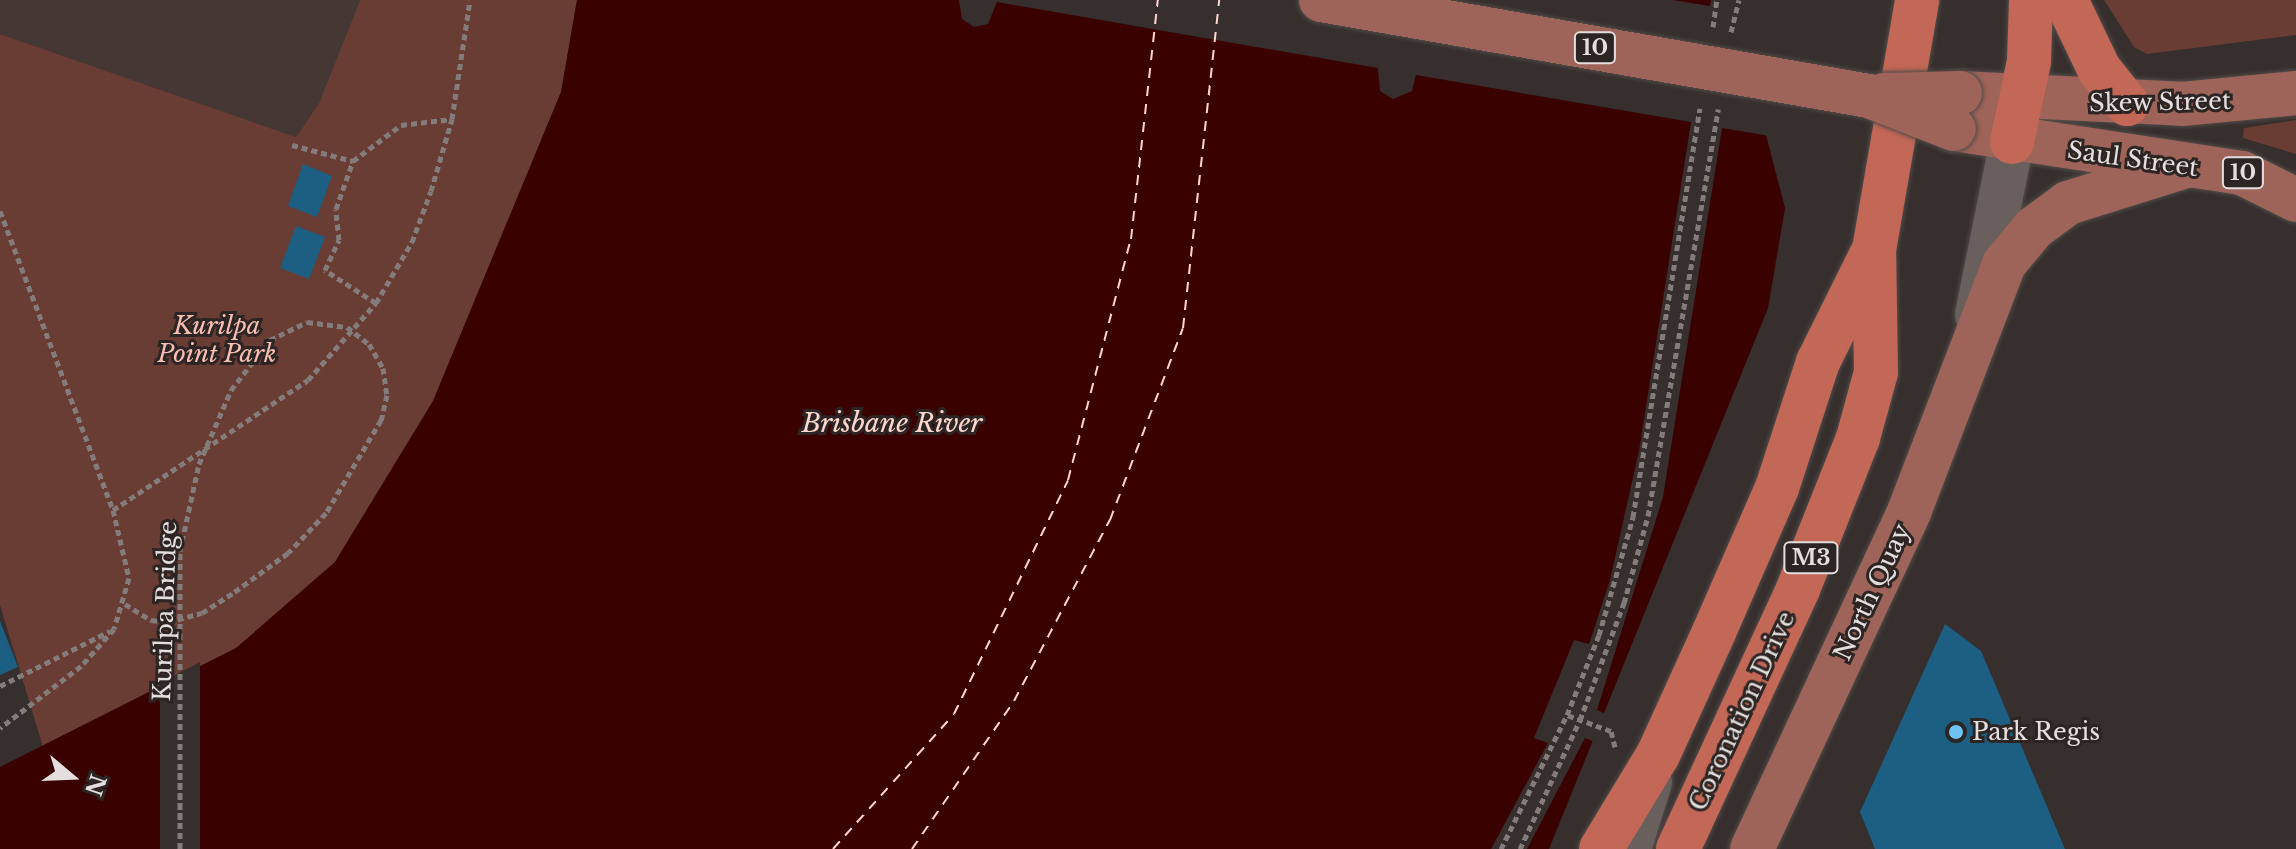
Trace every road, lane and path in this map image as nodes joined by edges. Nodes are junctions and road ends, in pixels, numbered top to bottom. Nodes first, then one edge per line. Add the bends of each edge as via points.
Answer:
1 (470, 0) edge
2 (1321, 0) edge
3 (1717, 0) edge
4 (1739, 0) edge
5 (1917, 0) edge
6 (2031, 0) edge
7 (2066, 0) edge
8 (1712, 32) dead end
9 (1729, 42) dead end
10 (1702, 92) dead end
11 (2296, 93) edge
12 (1719, 104) dead end
13 (2127, 104) junction
14 (452, 119) junction
15 (2017, 121) junction
16 (292, 145) dead end
17 (353, 161) junction
18 (2183, 167) junction
19 (2296, 200) edge
20 (0, 211) edge
21 (1874, 250) junction
22 (376, 303) junction
23 (1976, 328) junction
24 (113, 510) junction
25 (125, 604) junction
26 (114, 629) junction
27 (0, 686) edge
28 (1567, 715) junction
29 (1580, 720) junction
30 (0, 728) edge
31 (1611, 731) dead end
32 (1658, 755) junction
33 (180, 849) edge
34 (1501, 849) edge
35 (1520, 849) edge
36 (1601, 849) edge
37 (1629, 849) edge
38 (1678, 849) edge
39 (1752, 849) edge

1 - 14 path
2 - 15 main road, 10, bridge
3 - 8 path
4 - 9 path
5 - 21 highway, Coronation Drive / M3
6 - 15 highway
7 - 13 highway via 2099,69
10 - 28 path via 1638,494 1599,635
11 - 13 main road, Skew Street / 10
12 - 29 path via 1648,516 1624,603
13 - 15 main road, Skew Street / 10
14 - 17 path via 401,125
14 - 22 path via 412,242
15 - 18 main road, Saul Street / 10
15 - 23 lane, North Quay via 1982,266
16 - 17 path
17 - 22 path via 336,209 339,240 325,270
18 - 19 main road, Saul Street / 10 via 2255,176
18 - 23 main road, North Quay via 2098,190 2046,218 2004,264
20 - 24 path
21 - 32 highway, Coronation Drive / M3 via 1818,362 1765,517
21 - 38 highway, Coronation Drive / M3 via 1876,372 1858,438 1798,589
22 - 24 path via 308,380
23 - 39 main road, North Quay via 1909,512
24 - 25 path via 129,578
25 - 26 path
25 - 33 path, Kurilpa Bridge, bridge via 151,620 168,622 202,613 308,534 358,467 381,420 387,395 383,368 369,344 347,327 307,322 270,340 231,390 199,464 180,551
26 - 27 path
26 - 30 path via 81,666
28 - 29 path
28 - 34 path
29 - 31 path
29 - 35 path
32 - 36 highway, M3
32 - 37 lane

